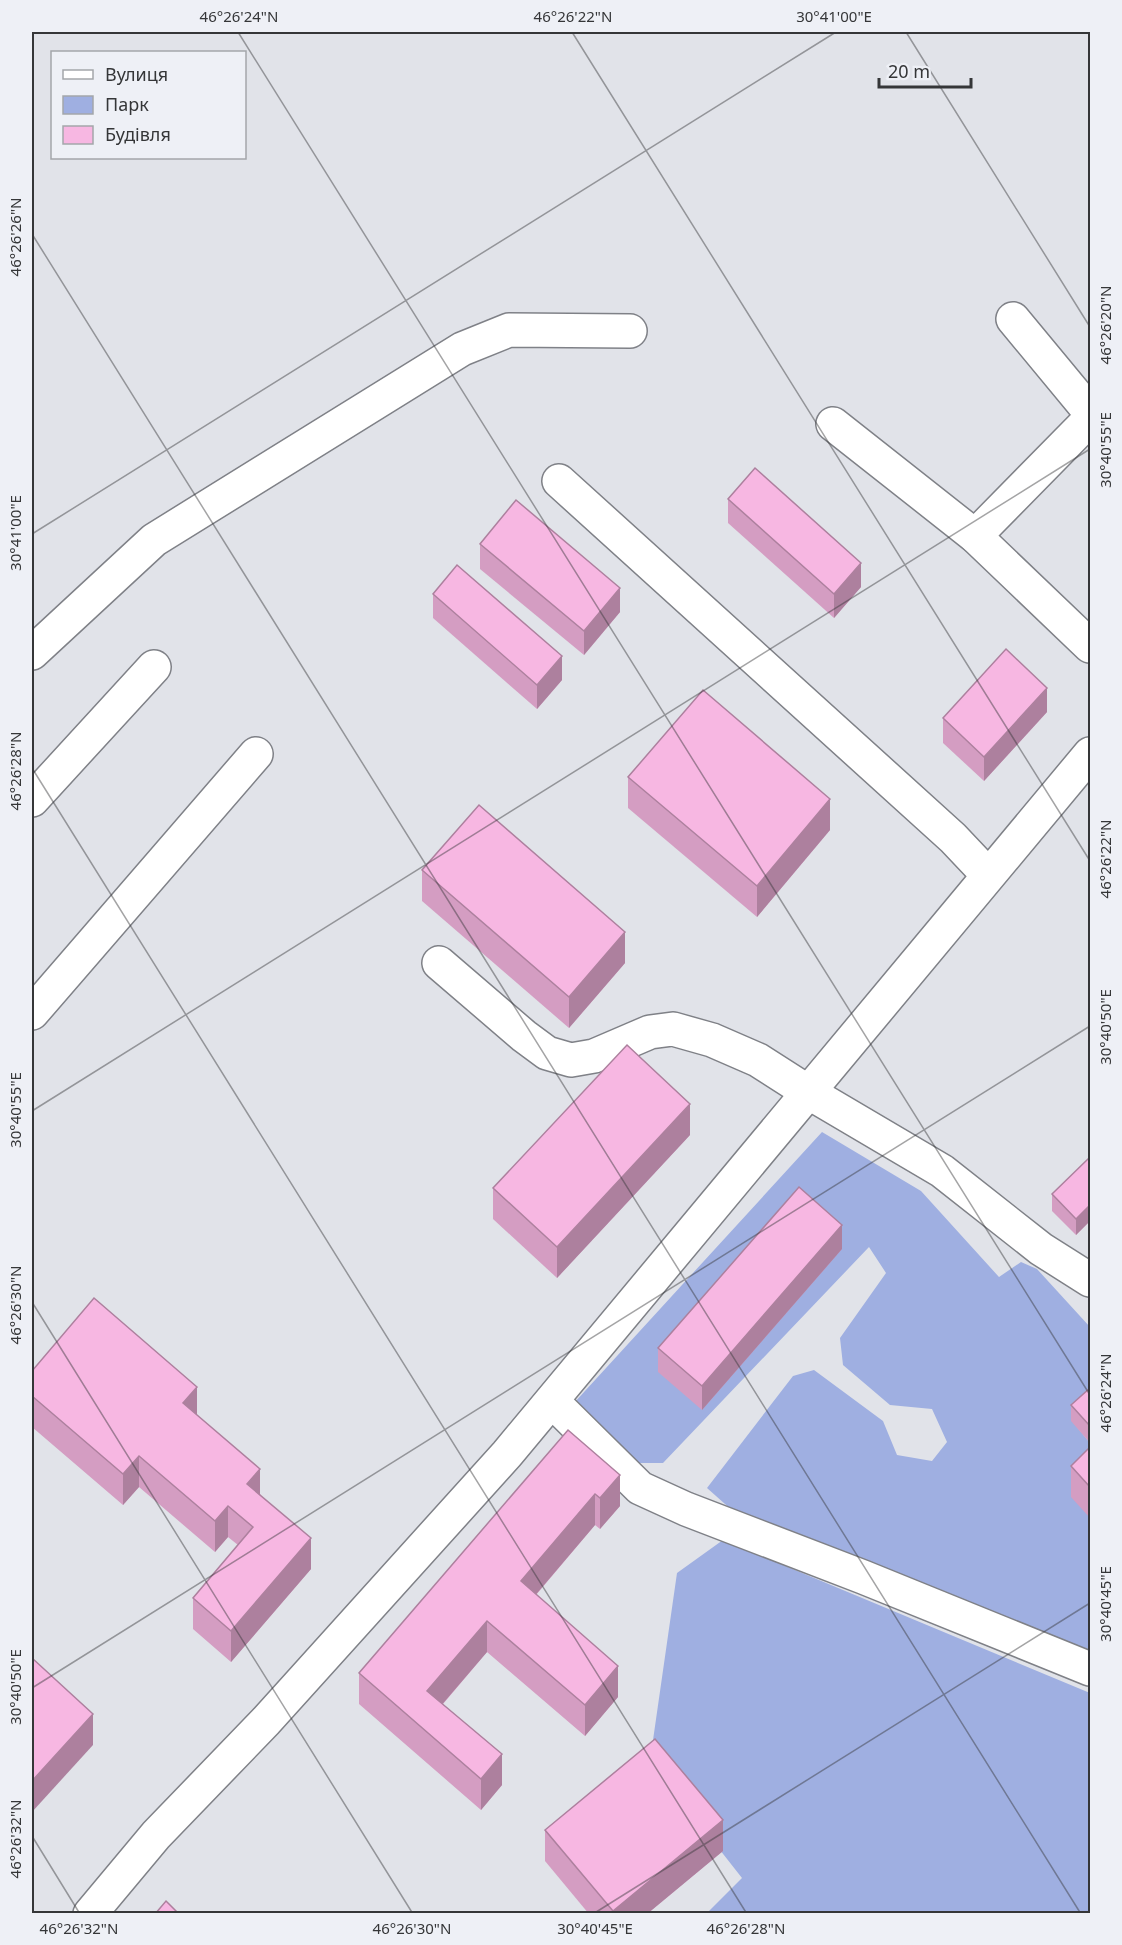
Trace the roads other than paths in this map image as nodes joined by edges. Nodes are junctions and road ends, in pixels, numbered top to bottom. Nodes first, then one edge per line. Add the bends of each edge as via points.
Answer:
1 (1013, 319) dead end
2 (630, 331) dead end
3 (1090, 412) edge
4 (1090, 419) edge
5 (833, 424) dead end
6 (559, 481) dead end
7 (975, 536) junction
8 (1090, 646) edge
9 (32, 653) edge
10 (154, 668) dead end
11 (256, 754) dead end
12 (1090, 754) edge
13 (32, 800) edge
14 (988, 875) junction
15 (439, 963) dead end
16 (32, 1013) edge
17 (808, 1092) junction
18 (1090, 1280) edge
19 (552, 1401) junction
20 (1090, 1668) edge
21 (90, 1914) edge

1 - 3 lane
2 - 9 lane via 508,330 462,349 154,540
4 - 7 lane
5 - 7 lane
6 - 14 lane via 953,838
7 - 8 lane
10 - 13 lane
11 - 16 lane
12 - 14 lane
14 - 17 lane
15 - 17 lane via 547,1053 571,1060 594,1056 650,1032 673,1029 712,1040 758,1060
17 - 18 lane via 942,1171 1041,1249
17 - 19 lane
19 - 20 lane via 640,1488
19 - 21 lane via 266,1721 156,1835

